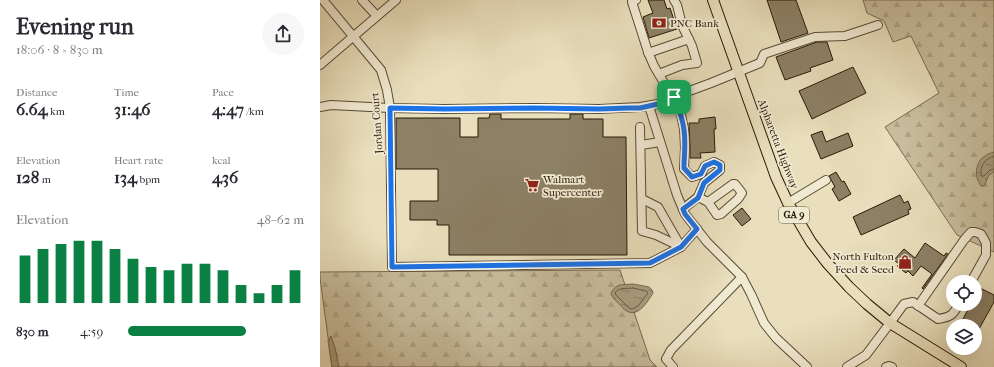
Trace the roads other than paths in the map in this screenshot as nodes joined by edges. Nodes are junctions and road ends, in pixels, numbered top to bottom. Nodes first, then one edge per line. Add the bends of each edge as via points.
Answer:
1 (323, 0) edge
2 (362, 0) edge
3 (396, 0) edge
4 (674, 0) edge
5 (713, 0) edge
6 (634, 1) edge
7 (377, 16) junction
8 (878, 25) dead end
9 (354, 37) junction
10 (689, 39) junction
11 (648, 53) junction
12 (320, 65) edge
13 (739, 72) junction
14 (658, 74) junction
15 (674, 97) junction
16 (322, 104) edge
17 (649, 106) junction
18 (390, 108) junction
19 (640, 127) dead end
20 (660, 142) junction
21 (641, 145) junction
22 (826, 180) dead end
23 (698, 198) junction
24 (642, 199) junction
25 (708, 202) junction
26 (788, 203) junction
27 (683, 209) junction
28 (697, 229) junction
29 (681, 247) junction
30 (975, 275) edge
31 (742, 277) junction
32 (918, 306) junction
33 (956, 311) edge
34 (890, 323) junction
35 (673, 367) edge
36 (807, 367) edge
37 (847, 367) edge
38 (886, 367) edge
39 (892, 367) edge
40 (961, 367) edge

1 - 9 lane, Jordan Court
2 - 7 lane
3 - 7 lane
4 - 10 lane
5 - 13 main road, Alpharetta Highway / GA 9
6 - 11 lane
7 - 9 lane
8 - 13 lane via 845,36 815,37 764,54 760,63
9 - 12 lane
9 - 18 lane, Jordan Court via 382,70
10 - 11 lane
10 - 14 lane via 697,63 682,64
11 - 14 lane
13 - 15 lane
13 - 26 main road, Alpharetta Highway / GA 9 via 776,177
14 - 15 lane
15 - 17 lane
15 - 23 lane via 684,129 684,168 692,177 701,174 705,166 714,162 720,165 720,170 704,183
16 - 18 lane
17 - 18 lane via 599,109
17 - 20 lane
18 - 29 lane, Jordan Court via 392,267 650,263
19 - 21 lane
20 - 21 lane
20 - 27 lane
21 - 24 lane
22 - 26 lane
23 - 25 lane
23 - 27 lane
24 - 29 lane via 658,207
24 - 29 lane via 642,231
25 - 25 lane via 718,215 742,194 735,184 730,185
26 - 34 main road, Alpharetta Highway / GA 9 via 811,242 838,277
27 - 28 lane
28 - 29 lane
28 - 31 lane
30 - 32 lane via 986,255 986,243 981,234 971,232
31 - 35 lane via 671,350 666,359
31 - 36 lane via 764,323
32 - 33 lane via 938,319 954,314
32 - 34 lane via 913,302 904,304
34 - 37 lane via 866,356
34 - 40 main road, Alpharetta Highway / GA 9
38 - 39 lane

